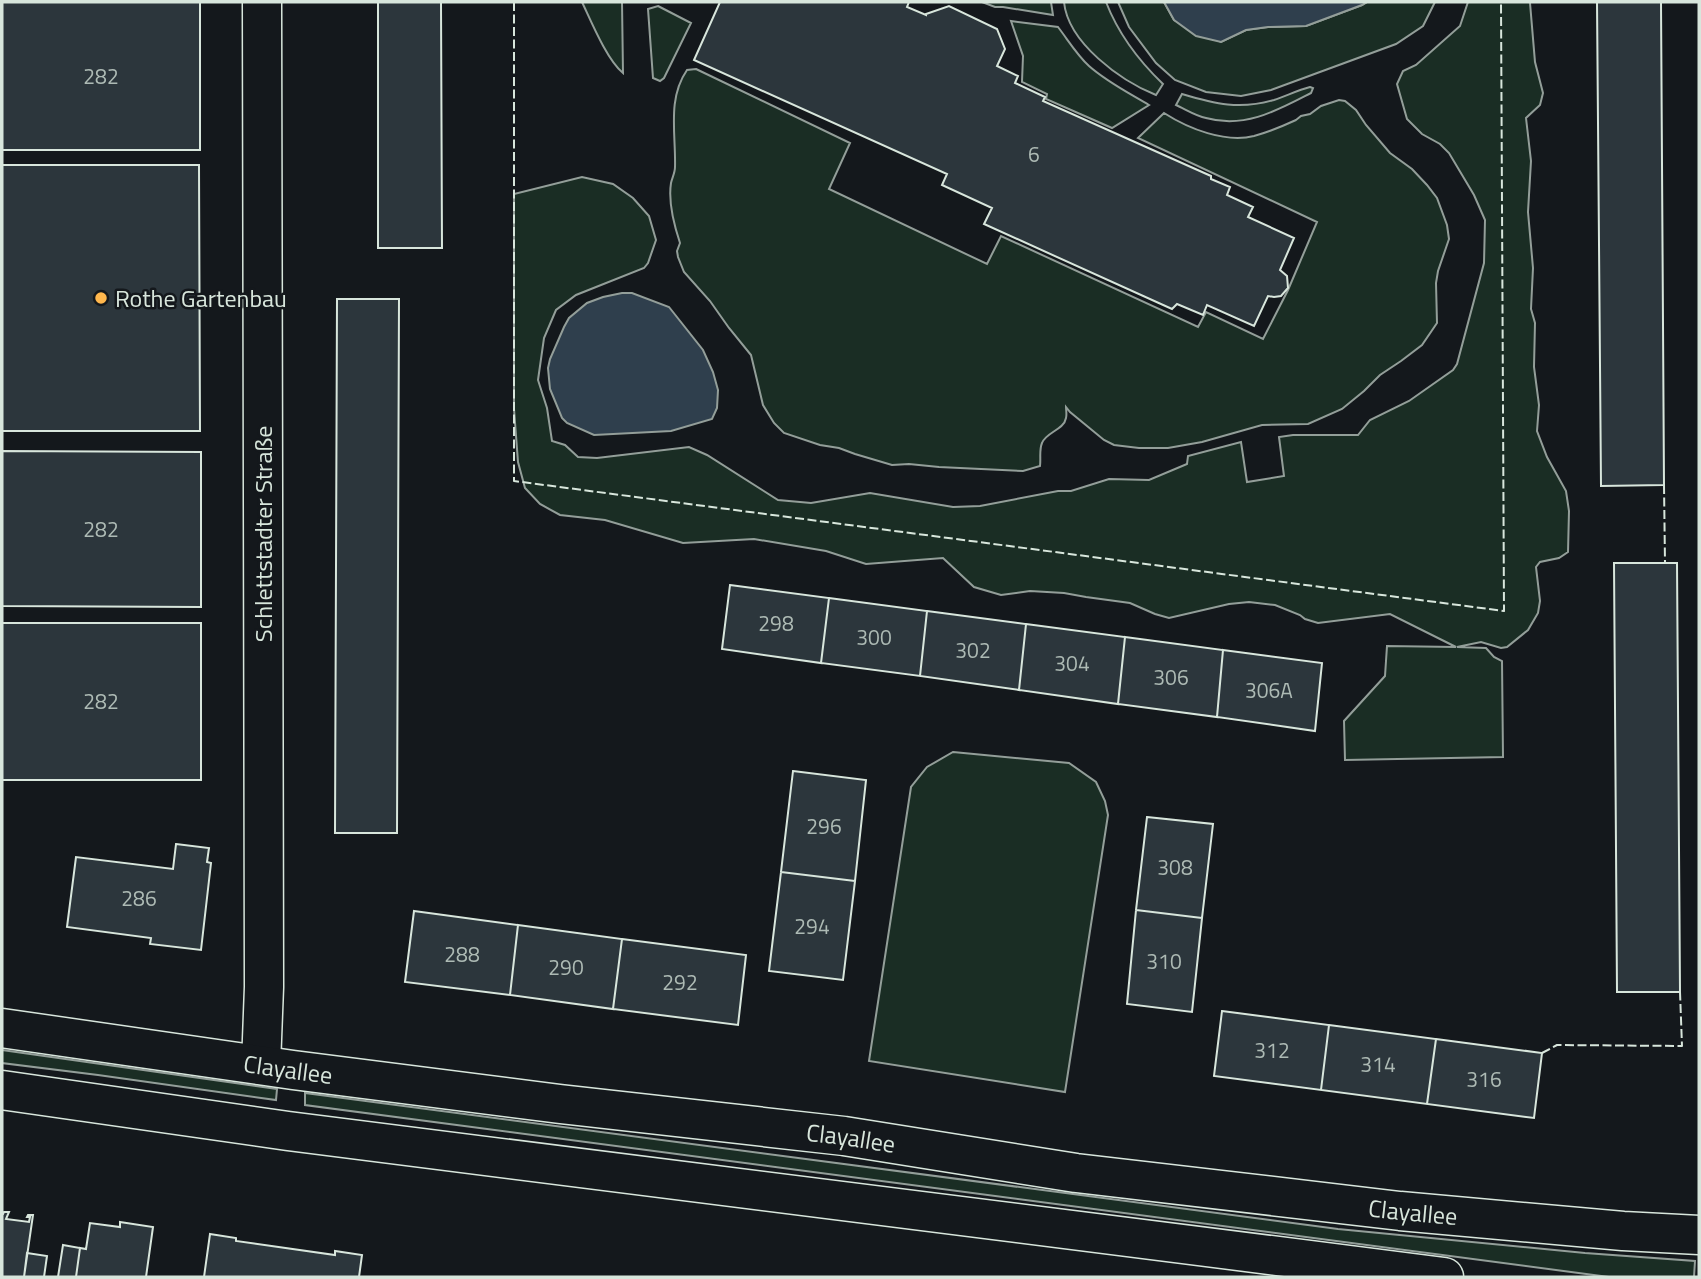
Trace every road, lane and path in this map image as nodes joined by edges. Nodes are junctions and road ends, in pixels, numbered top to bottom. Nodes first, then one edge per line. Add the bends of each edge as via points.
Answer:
1 (262, 2) edge
2 (2, 1028) edge
3 (261, 1065) junction
4 (2, 1090) edge
5 (1699, 1235) edge
6 (1444, 1277) edge

1 - 3 main road, Schlettstadter Straße
2 - 3 main road, Clayallee
3 - 5 main road, Clayallee via 844,1136 1076,1173 1400,1211
4 - 6 main road

